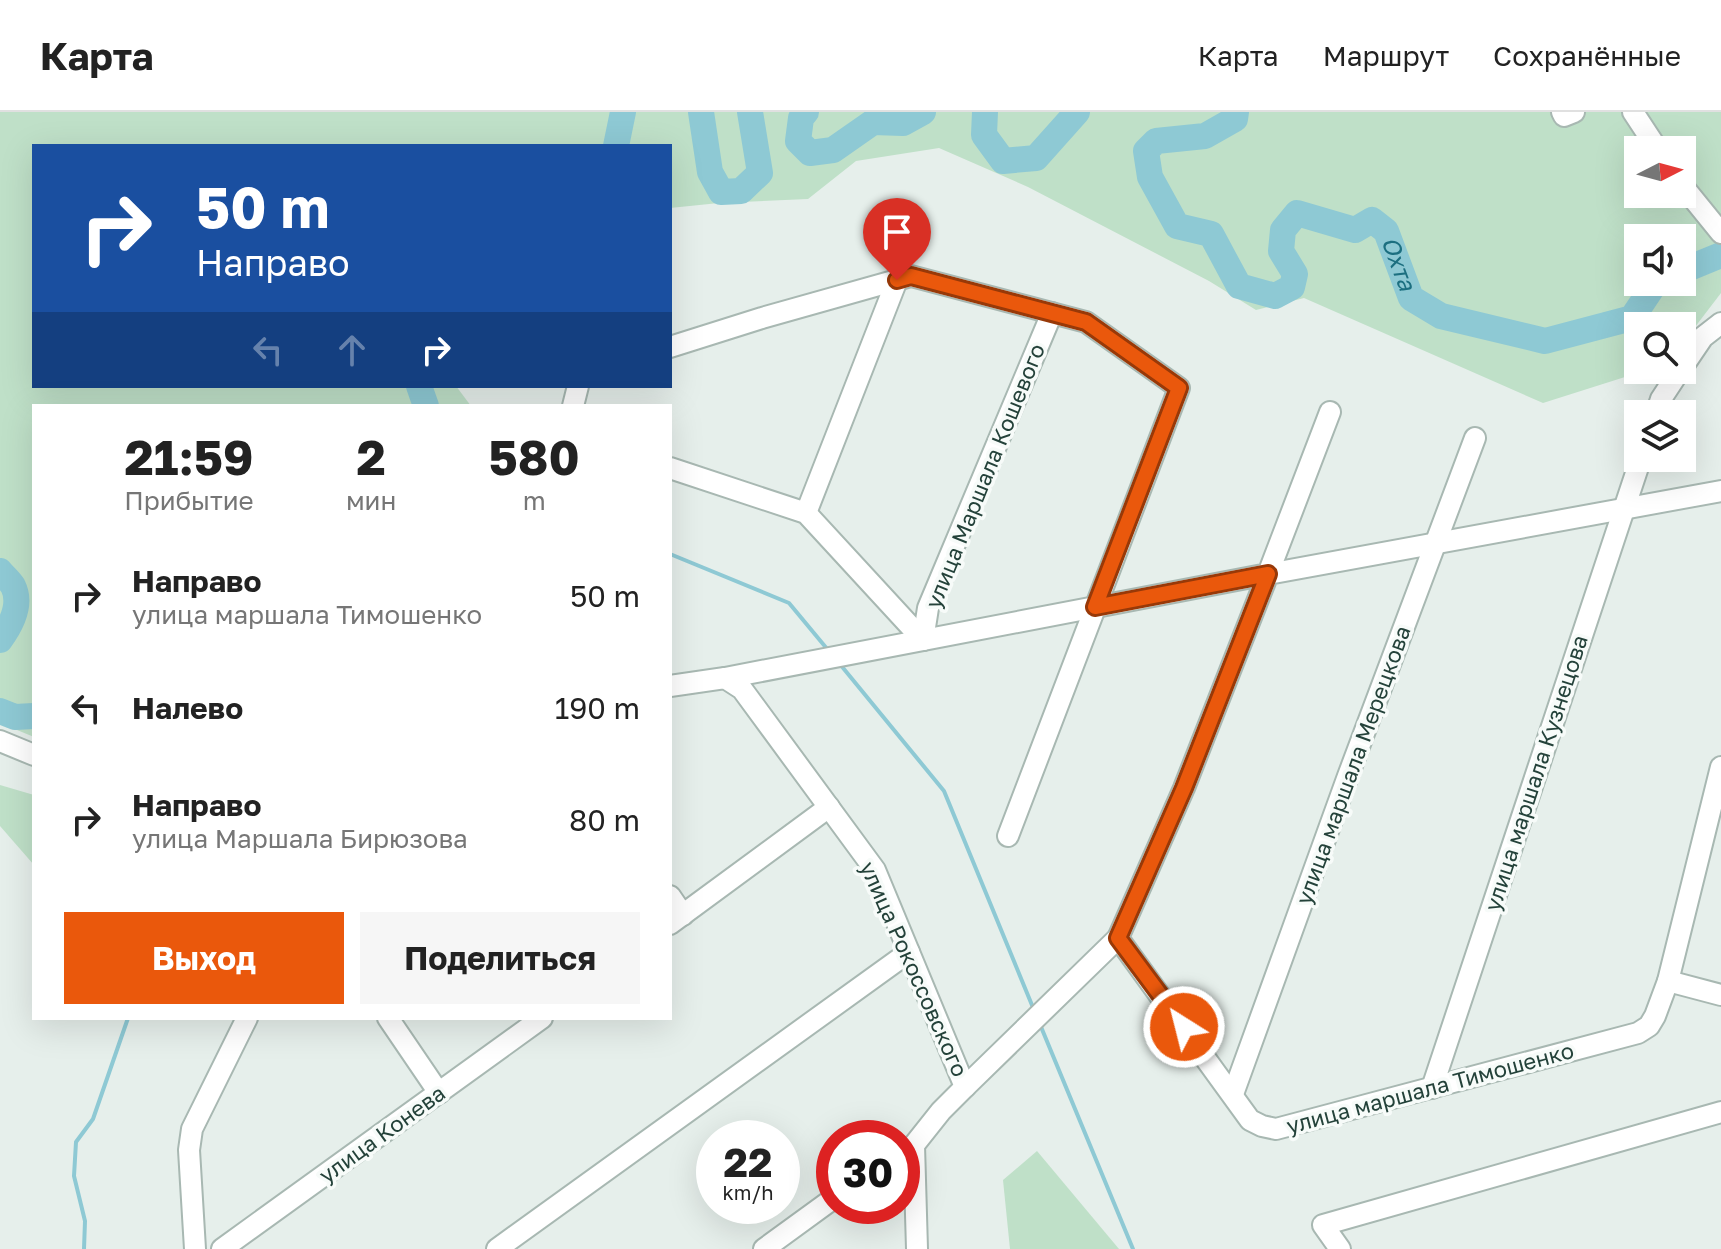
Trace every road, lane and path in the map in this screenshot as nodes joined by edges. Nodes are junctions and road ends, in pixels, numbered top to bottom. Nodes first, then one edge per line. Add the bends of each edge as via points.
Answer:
1 (1562, 112) edge
2 (1574, 112) edge
3 (1633, 112) edge
4 (1649, 136) edge
5 (1696, 203) edge
6 (1721, 233) edge
7 (897, 280) junction
8 (1052, 313) junction
9 (1721, 323) edge
10 (672, 346) edge
11 (1696, 347) edge
12 (1330, 412) dead end
13 (1475, 438) dead end
14 (672, 469) edge
15 (1636, 472) edge
16 (1721, 491) edge
17 (1624, 509) junction
18 (806, 513) junction
19 (1434, 544) junction
20 (1268, 574) junction
21 (1095, 607) junction
22 (923, 640) junction
23 (725, 678) junction
24 (672, 686) edge
25 (0, 741) edge
26 (32, 754) edge
27 (1721, 767) edge
28 (829, 807) junction
29 (1008, 836) dead end
30 (676, 920) edge
31 (1118, 938) junction
32 (909, 952) junction
33 (1668, 981) junction
34 (1721, 995) edge
35 (246, 1020) edge
36 (389, 1020) edge
37 (539, 1020) edge
38 (965, 1087) junction
39 (1432, 1088) junction
40 (439, 1093) junction
41 (1233, 1094) junction
42 (1721, 1112) edge
43 (920, 1134) edge
44 (816, 1211) edge
45 (915, 1224) edge
46 (195, 1249) edge
47 (222, 1249) edge
48 (497, 1249) edge
49 (764, 1249) edge
50 (917, 1249) edge
51 (1340, 1249) edge

1 - 2 street
3 - 4 street
5 - 6 street
7 - 8 street via 911,276
7 - 10 street
7 - 18 street
8 - 21 street via 1086,322 1179,388
8 - 22 street, улица Маршала Кошевого via 928,608
9 - 11 street
12 - 20 street
13 - 19 street, улица маршала Мерецкова
14 - 18 street
15 - 17 street, улица маршала Кузнецова
16 - 17 street
17 - 19 street
17 - 39 street, улица маршала Кузнецова
18 - 22 street
19 - 20 street
19 - 41 street, улица маршала Мерецкова
20 - 21 street
20 - 31 street
21 - 22 street
21 - 29 street
22 - 23 street
23 - 24 street
23 - 28 street, улица Рокоссовского via 742,689
25 - 26 street
27 - 33 street, улица маршала Тимошенко
28 - 30 street
28 - 32 street, улица Рокоссовского via 875,870
31 - 38 street
31 - 41 street, улица маршала Тимошенко
32 - 38 street, улица Рокоссовского
32 - 48 street
33 - 34 street
33 - 39 street, улица маршала Тимошенко via 1655,1016 1638,1033
35 - 46 street via 192,1129
36 - 40 street
37 - 40 street, улица Конева
38 - 43 street, улица Рокоссовского
39 - 41 street, улица маршала Тимошенко via 1276,1129 1250,1120
40 - 47 street, улица Конева
42 - 51 street via 1323,1225
44 - 49 street
45 - 50 street, улица Рокоссовского

